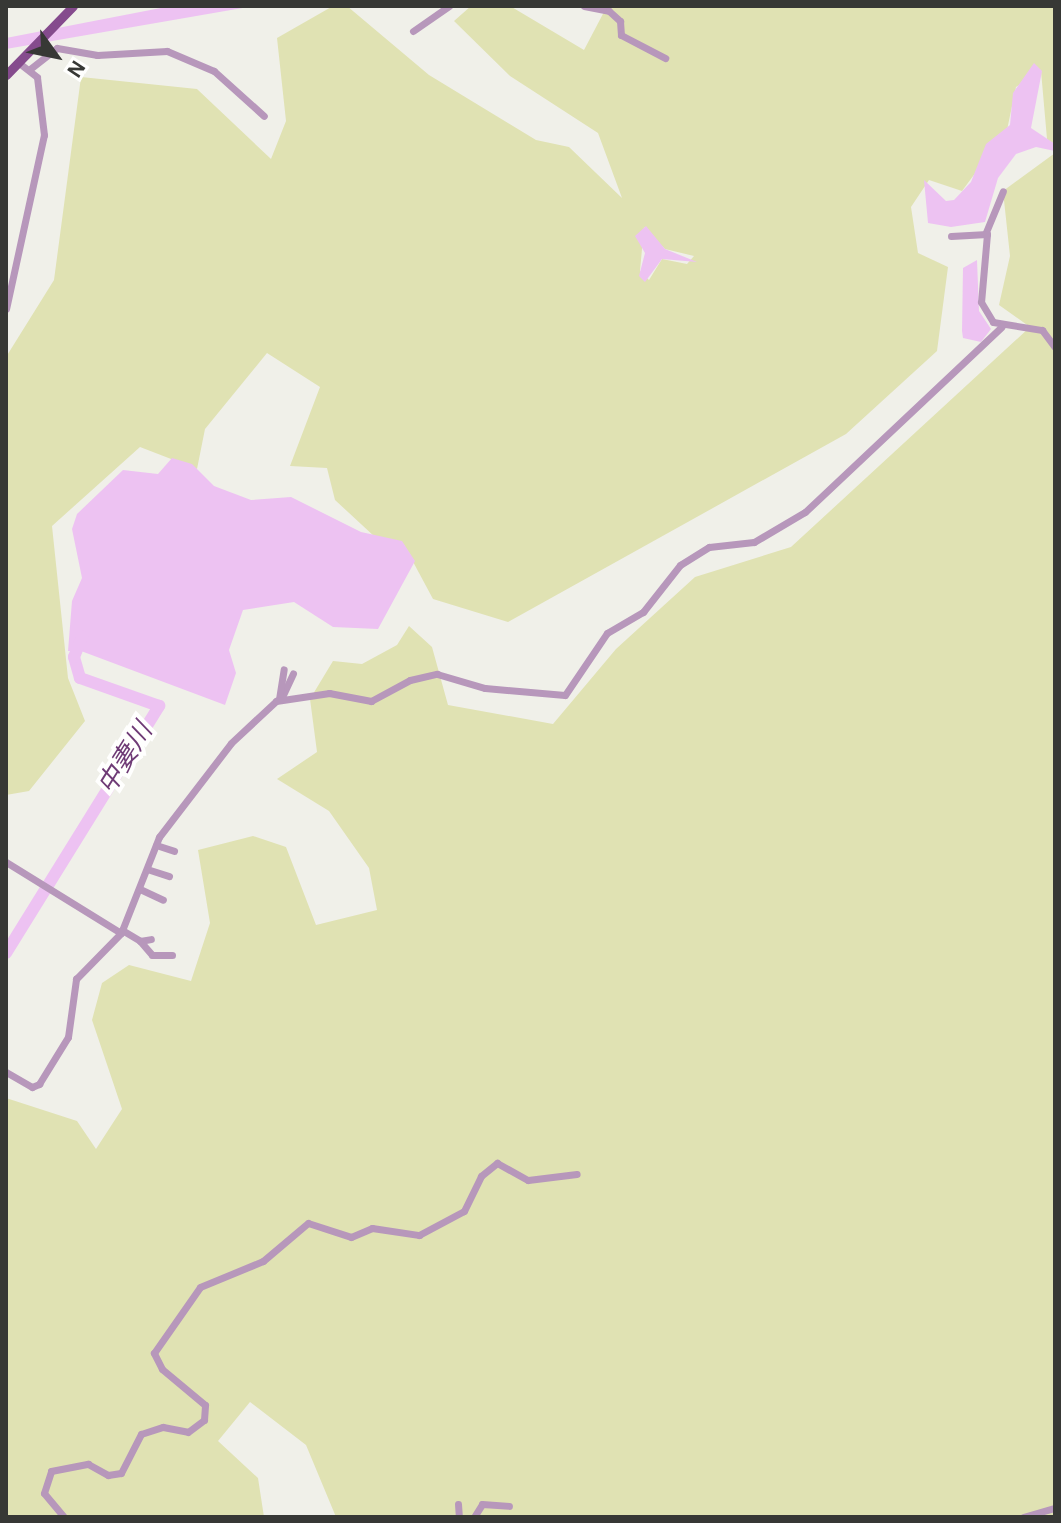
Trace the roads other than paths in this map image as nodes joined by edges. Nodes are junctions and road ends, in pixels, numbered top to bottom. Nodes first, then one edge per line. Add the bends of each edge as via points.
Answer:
1 (73, 6) edge
2 (449, 6) edge
3 (584, 6) edge
4 (413, 31) dead end
5 (665, 58) dead end
6 (20, 60) junction
7 (30, 69) junction
8 (6, 75) edge
9 (264, 116) dead end
10 (1003, 191) dead end
11 (986, 232) junction
12 (951, 236) dead end
13 (6, 309) edge
14 (1001, 327) junction
15 (1055, 347) edge
16 (284, 669) dead end
17 (293, 673) dead end
18 (280, 698) junction
19 (156, 845) junction
20 (174, 851) dead end
21 (6, 862) edge
22 (150, 870) junction
23 (169, 876) dead end
24 (142, 890) junction
25 (163, 900) dead end
26 (122, 932) junction
27 (151, 939) dead end
28 (140, 941) junction
29 (172, 955) dead end
30 (6, 1072) edge
31 (577, 1174) dead end
32 (458, 1504) dead end
33 (509, 1506) dead end
34 (1055, 1508) edge
35 (64, 1517) edge
36 (459, 1517) edge
37 (474, 1517) edge
38 (1023, 1517) edge

1 - 6 main road
2 - 4 street
3 - 5 street via 609,11 620,21 621,35
6 - 7 street
6 - 8 main road
7 - 9 street via 57,48 97,55 167,51 214,71
7 - 13 street via 39,83 44,135
10 - 11 street
11 - 12 street
11 - 14 street via 981,302
14 - 15 street via 1042,330
14 - 18 street via 805,512 754,542 709,547 680,565 643,612 607,633 565,695 485,688 437,674 410,680 371,701 329,693
16 - 18 street
17 - 18 street
18 - 19 street via 231,743
19 - 20 street
19 - 22 street
21 - 26 street
22 - 23 street
22 - 24 street
24 - 25 street
24 - 26 street
26 - 28 street
26 - 30 street via 79,973 68,1037 39,1084 32,1087
27 - 28 street
28 - 29 street via 152,955
31 - 35 street via 528,1180 497,1163 481,1176 464,1211 419,1235 372,1228 351,1237 308,1223 263,1261 200,1287 154,1353 162,1369 205,1405 204,1420 188,1432 163,1427 141,1434 121,1473 108,1475 88,1464 51,1471 44,1493
32 - 36 street
33 - 37 street via 480,1504
34 - 38 street

